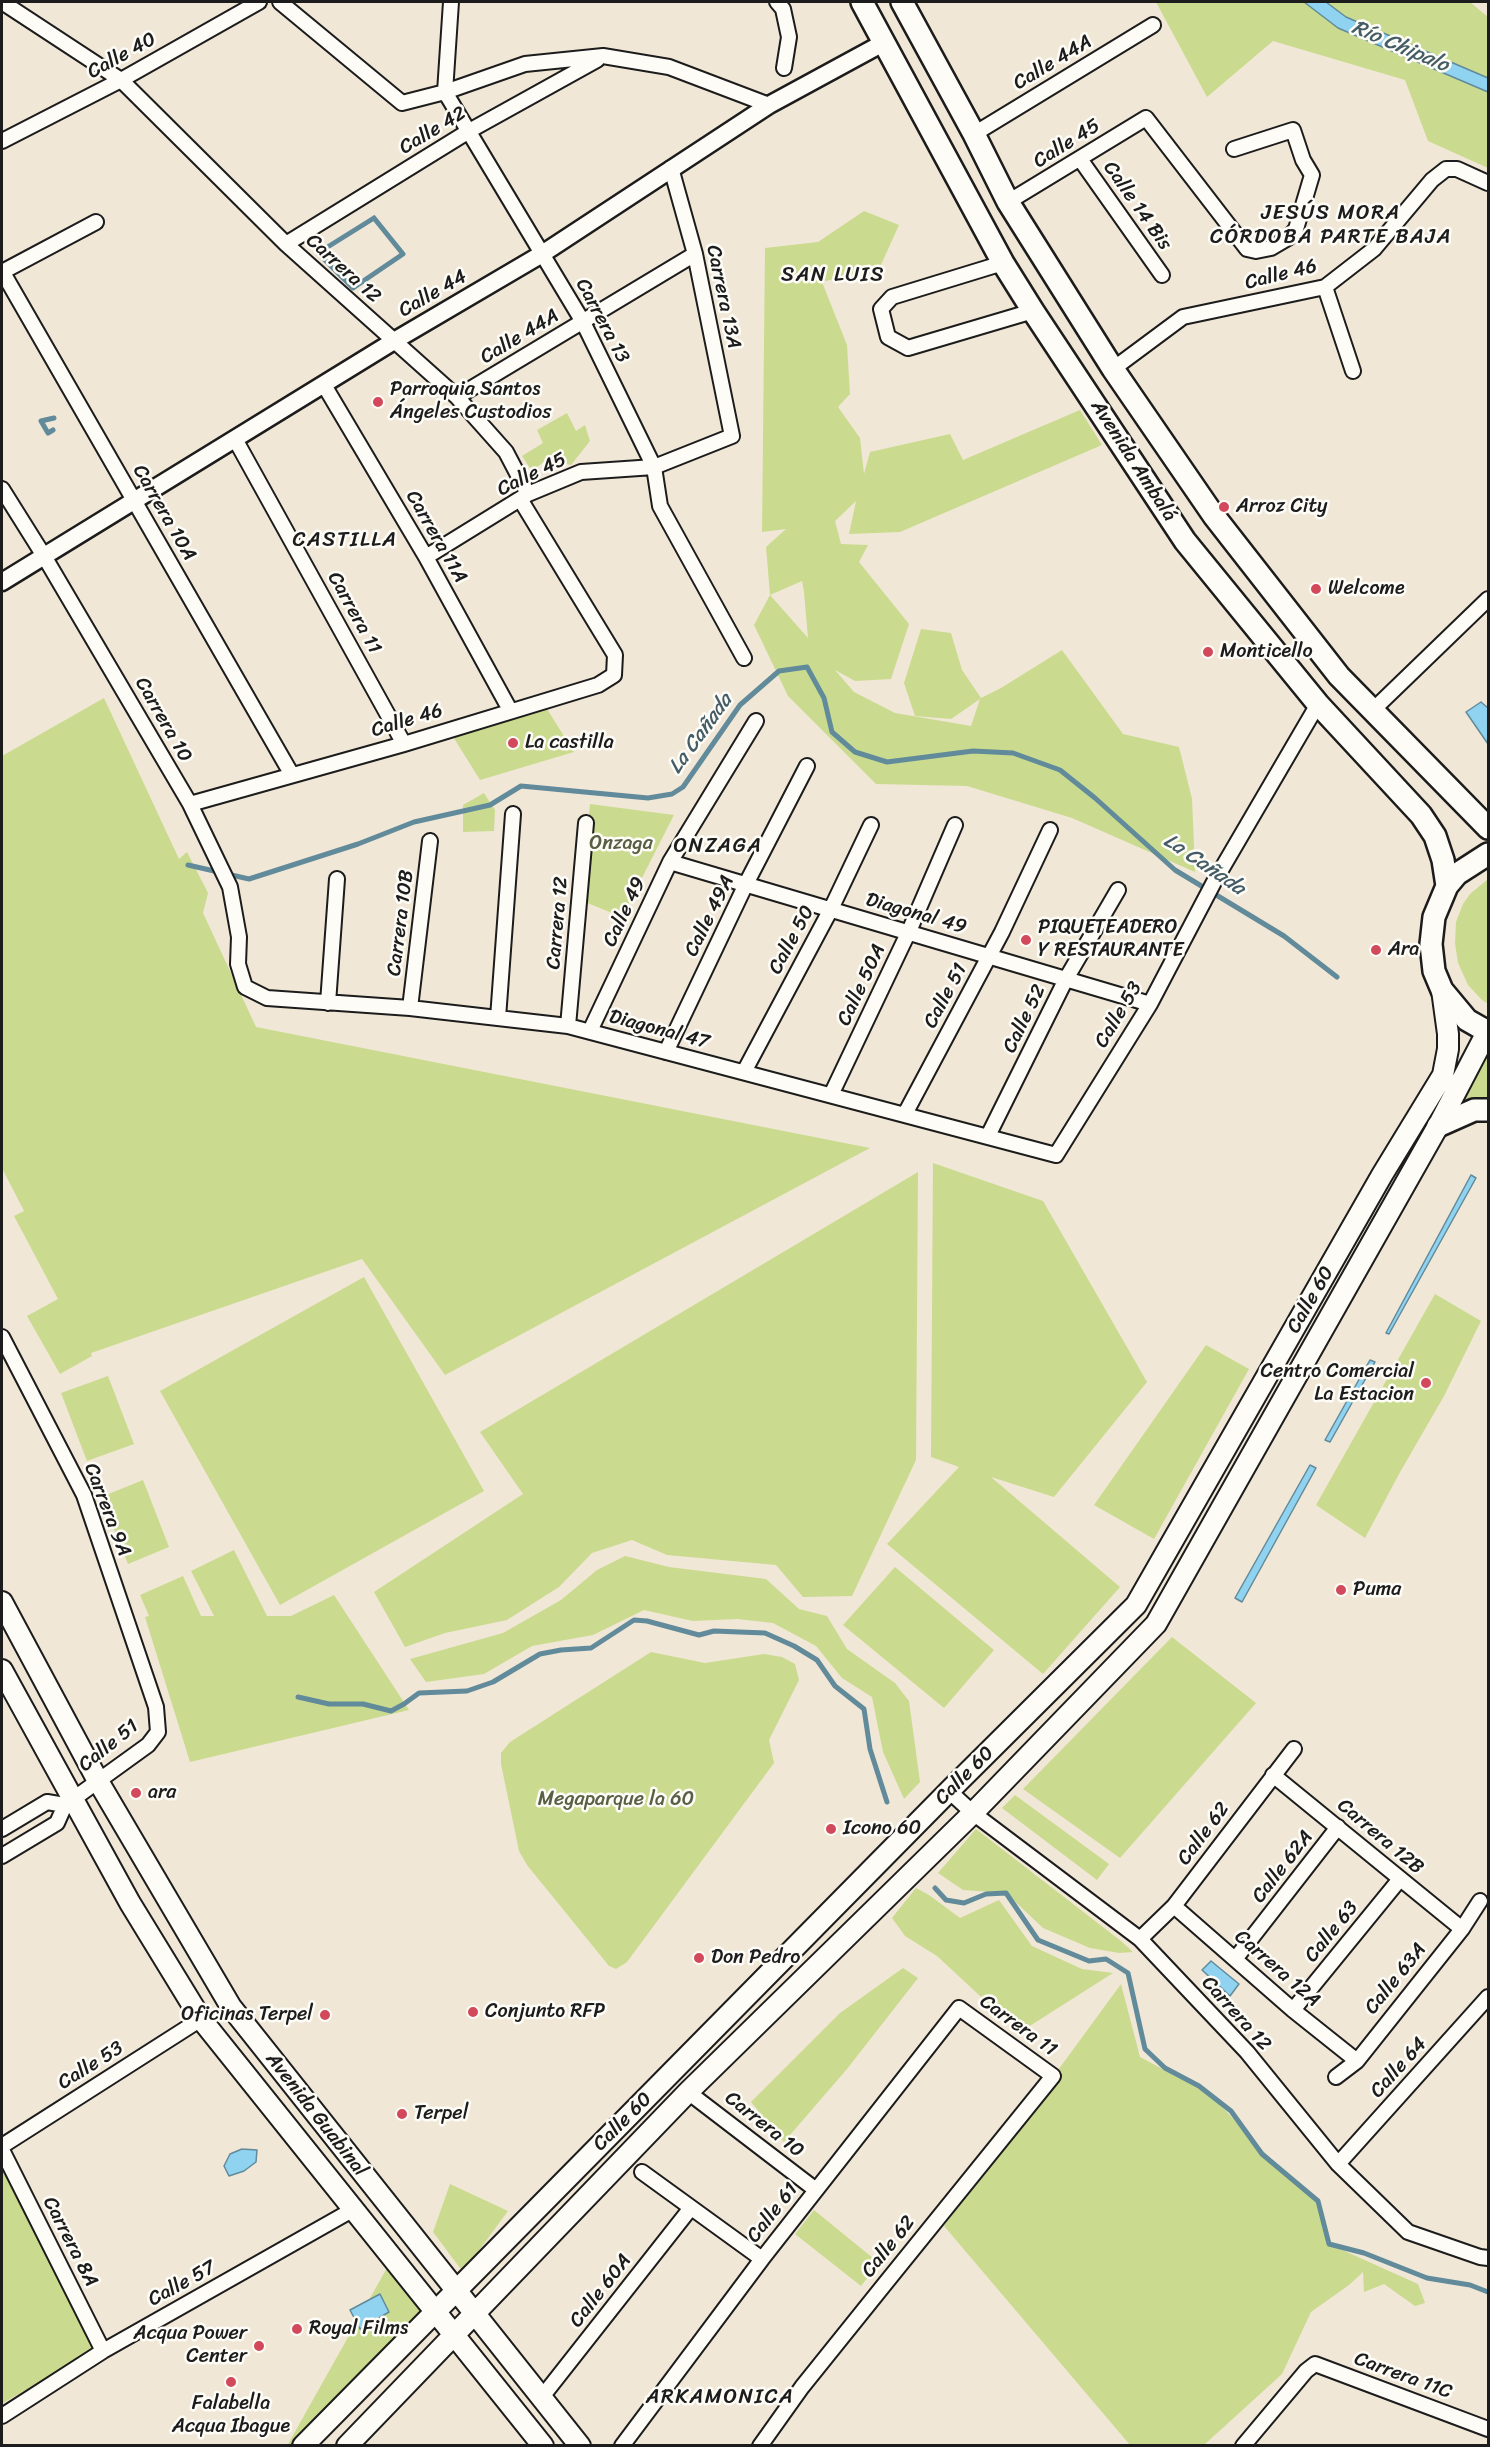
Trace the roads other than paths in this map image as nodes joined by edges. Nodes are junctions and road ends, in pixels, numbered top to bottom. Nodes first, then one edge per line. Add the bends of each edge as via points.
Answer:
1 (2, 2) edge
2 (259, 2) edge
3 (280, 2) edge
4 (452, 2) edge
5 (777, 2) edge
6 (862, 2) edge
7 (902, 2) edge
8 (1153, 25) dead end
9 (885, 42) junction
10 (603, 56) junction
11 (784, 68) dead end
12 (121, 80) junction
13 (445, 92) junction
14 (769, 105) junction
15 (470, 131) junction
16 (974, 134) junction
17 (2, 141) edge
18 (1234, 149) dead end
19 (1080, 159) junction
20 (671, 168) junction
21 (1488, 183) edge
22 (1008, 202) junction
23 (96, 222) dead end
24 (286, 244) junction
25 (542, 254) junction
26 (695, 254) junction
27 (1003, 263) junction
28 (2, 271) edge
29 (1162, 275) dead end
30 (1325, 287) junction
31 (1033, 311) junction
32 (583, 322) junction
33 (394, 341) junction
34 (1113, 369) junction
35 (1353, 371) dead end
36 (324, 385) junction
37 (457, 397) junction
38 (732, 436) joint
39 (235, 439) junction
40 (654, 466) junction
41 (2, 489) edge
42 (524, 497) junction
43 (134, 500) junction
44 (44, 556) junction
45 (426, 557) junction
46 (2, 582) edge
47 (1488, 599) edge
48 (615, 655) joint
49 (744, 658) dead end
50 (1318, 704) junction
51 (510, 710) junction
52 (1373, 710) junction
53 (756, 721) dead end
54 (404, 744) junction
55 (807, 766) dead end
56 (292, 775) junction
57 (190, 804) junction
58 (513, 814) dead end
59 (586, 823) dead end
60 (872, 825) dead end
61 (955, 825) dead end
62 (1488, 828) edge
63 (1050, 830) dead end
64 (430, 841) dead end
65 (1488, 854) edge
66 (670, 862) junction
67 (337, 879) dead end
68 (746, 884) junction
69 (1447, 886) junction
70 (1118, 890) dead end
71 (831, 909) junction
72 (908, 933) junction
73 (989, 956) junction
74 (1066, 979) junction
75 (245, 987) joint
76 (1442, 990) junction
77 (328, 1003) junction
78 (1150, 1004) junction
79 (410, 1008) junction
80 (498, 1018) junction
81 (568, 1026) junction
82 (590, 1031) junction
83 (1488, 1032) edge
84 (666, 1052) junction
85 (744, 1072) junction
86 (831, 1095) junction
87 (1488, 1110) edge
88 (906, 1114) junction
89 (1438, 1126) junction
90 (988, 1136) junction
91 (1056, 1155) joint
92 (2, 1336) edge
93 (2, 1602) edge
94 (2, 1670) edge
95 (156, 1707) joint
96 (1294, 1749) dead end
97 (1273, 1775) junction
98 (98, 1781) junction
99 (949, 1791) junction
100 (69, 1802) junction
101 (973, 1813) junction
102 (1338, 1827) junction
103 (2, 1829) edge
104 (2, 1856) edge
105 (1400, 1879) junction
106 (1480, 1900) dead end
107 (1174, 1906) junction
108 (1462, 1929) junction
109 (1140, 1939) junction
110 (1236, 1958) junction
111 (1488, 1997) edge
112 (959, 2008) joint
113 (1293, 2010) junction
114 (201, 2019) junction
115 (1356, 2061) junction
116 (1053, 2076) joint
117 (1336, 2076) dead end
118 (688, 2092) junction
119 (2, 2148) edge
120 (1338, 2164) junction
121 (642, 2172) dead end
122 (816, 2190) junction
123 (690, 2208) junction
124 (354, 2210) junction
125 (1488, 2258) edge
126 (762, 2259) junction
127 (456, 2291) junction
128 (436, 2312) junction
129 (474, 2313) junction
130 (453, 2334) junction
131 (103, 2351) junction
132 (542, 2397) junction
133 (2, 2416) edge
134 (1488, 2429) edge
135 (303, 2445) edge
136 (347, 2445) edge
137 (543, 2445) edge
138 (580, 2445) edge
139 (622, 2445) edge
140 (760, 2445) edge
141 (1243, 2445) edge

1 - 12 street, Carrera 12
2 - 12 street, Calle 40
3 - 13 street via 402,103
4 - 13 street
5 - 11 street via 783,9 789,37
6 - 9 main road, Avenida Ambalá
7 - 16 main road, Avenida Ambalá
8 - 16 street, Calle 44A
9 - 14 street, Calle 44
9 - 27 main road, Avenida Ambalá
10 - 13 street via 525,64
10 - 14 street via 669,67
10 - 15 street, Calle 42
12 - 17 street, Calle 40
12 - 24 street, Carrera 12
13 - 15 street, Carrera 13
14 - 20 street, Calle 44
15 - 24 street, Calle 42
15 - 25 street, Carrera 13
16 - 22 main road, Avenida Ambalá
18 - 19 street, Calle 45 via 1293,130 1302,160 1312,176 1296,229 1271,248 1247,249 1146,118
19 - 22 street, Calle 45
19 - 29 street, Calle 14 Bis
20 - 25 street, Calle 44
20 - 26 street, Carrera 13A
21 - 30 street, Calle 46 via 1457,169 1446,169 1432,180 1374,249
22 - 34 main road, Avenida Ambalá
23 - 28 street
24 - 33 street, Carrera 12
25 - 32 street, Carrera 13
25 - 33 street, Calle 44
26 - 32 street, Calle 44A
26 - 38 street, Carrera 13A
27 - 31 main road, Avenida Ambalá
27 - 31 street via 892,297 881,309 888,336 908,348
28 - 43 street, Carrera 10A
30 - 34 street, Calle 46 via 1183,316
30 - 35 street
31 - 50 main road, Avenida Ambalá via 1185,541
32 - 37 street, Calle 44A
32 - 40 street, Carrera 13
33 - 36 street, Calle 44
33 - 37 street, Carrera 12
34 - 52 main road, Avenida Ambalá via 1214,516 1339,676
36 - 39 street, Calle 44
36 - 45 street, Carrera 11A
37 - 42 street, Carrera 12 via 506,452
38 - 40 street, Calle 45
39 - 43 street, Calle 44
39 - 54 street, Carrera 11
40 - 42 street, Calle 45 via 581,472
40 - 49 street, Carrera 13 via 660,506
41 - 44 street, Carrera 10
42 - 45 street, Calle 45
42 - 48 street, Carrera 12
43 - 44 street, Calle 44
43 - 56 street, Carrera 10A
44 - 46 street, Calle 44
44 - 57 street, Carrera 10
45 - 51 street, Carrera 11A
47 - 52 street
48 - 51 street, Calle 46 via 614,675 598,685
50 - 69 main road, Avenida Ambalá via 1421,815 1435,836
50 - 78 street, Calle 53 via 1206,896
51 - 54 street, Calle 46
52 - 62 main road, Avenida Ambalá
53 - 66 street, Calle 49
54 - 56 street, Calle 46
55 - 68 street, Calle 49A
56 - 57 street, Calle 46
57 - 75 street, Carrera 10 via 230,887 239,937 238,964
58 - 80 street
59 - 81 street, Carrera 12
60 - 71 street, Calle 50
61 - 72 street, Calle 50A
63 - 73 street, Calle 51
64 - 79 street, Carrera 10B
65 - 69 main road via 1457,874
66 - 68 street, Diagonal 49
66 - 82 street, Calle 49
67 - 77 street
68 - 71 street, Diagonal 49
68 - 84 street, Calle 49A
69 - 76 main road via 1431,929 1434,971
70 - 74 street, Calle 52
71 - 72 street, Diagonal 49
71 - 85 street, Calle 50
72 - 73 street, Diagonal 49
72 - 86 street, Calle 50A
73 - 74 street, Diagonal 49
73 - 88 street, Calle 51
74 - 78 street, Diagonal 49
74 - 90 street, Calle 52
75 - 77 street, Diagonal 47 via 267,998
76 - 83 main road via 1467,1020
76 - 99 main road, Calle 60 via 1448,1034 1443,1075 1154,1576 1136,1605
77 - 79 street, Diagonal 47
78 - 91 street, Calle 53
79 - 80 street, Diagonal 47
80 - 81 street, Diagonal 47
81 - 82 street, Diagonal 47
82 - 84 street, Diagonal 47
83 - 89 main road, Calle 60
84 - 85 street, Diagonal 47
85 - 86 street, Diagonal 47
86 - 88 street, Diagonal 47
87 - 89 main road via 1474,1110
88 - 90 street, Diagonal 47
89 - 101 main road, Calle 60 via 1156,1624
90 - 91 street, Diagonal 47
92 - 95 street, Carrera 9A via 84,1496
93 - 98 main road, Avenida Guabinal
94 - 100 main road, Avenida Guabinal
95 - 98 street, Calle 51 via 158,1732 148,1745
96 - 97 street, Calle 62
97 - 102 street, Carrera 12B
97 - 107 street, Calle 62
98 - 100 street, Calle 51
98 - 127 main road, Avenida Guabinal via 231,2007
99 - 101 street, Carrera 12
99 - 127 main road, Calle 60
100 - 103 street, Calle 51 via 47,1802
100 - 104 street, Calle 51 via 57,1823
100 - 114 main road, Avenida Guabinal
101 - 109 street, Carrera 12
101 - 118 main road, Calle 60
102 - 105 street, Carrera 12B
102 - 110 street, Calle 62A
105 - 108 street, Carrera 12B
105 - 113 street, Calle 63
106 - 108 street, Calle 63A
107 - 109 street, Calle 62
107 - 110 street, Carrera 12A
108 - 115 street, Calle 63A
109 - 120 street, Carrera 12 via 1247,2052
110 - 113 street, Carrera 12A
111 - 120 street, Calle 64
112 - 116 street, Carrera 11
112 - 122 street, Calle 61
113 - 115 street, Carrera 12A
114 - 119 street, Calle 53
114 - 124 main road, Avenida Guabinal
115 - 117 street, Calle 63A
116 - 140 street, Calle 62
118 - 122 street, Carrera 10
118 - 129 main road, Calle 60
119 - 131 street, Carrera 8A
120 - 125 street, Carrera 12 via 1408,2232
121 - 123 street
122 - 126 street, Calle 61
123 - 126 street
123 - 132 street, Calle 60A
124 - 128 main road, Avenida Guabinal
124 - 131 street, Calle 57
126 - 139 street, Calle 61
127 - 128 main road, Calle 60
127 - 129 main road, Avenida Guabinal
128 - 130 main road, Avenida Guabinal
128 - 135 main road, Calle 60
129 - 130 main road, Calle 60
129 - 132 main road, Avenida Guabinal
130 - 136 main road, Calle 60
130 - 137 main road, Avenida Guabinal
131 - 133 street, Calle 57
132 - 138 main road, Avenida Guabinal
134 - 141 street, Carrera 11C via 1315,2364

